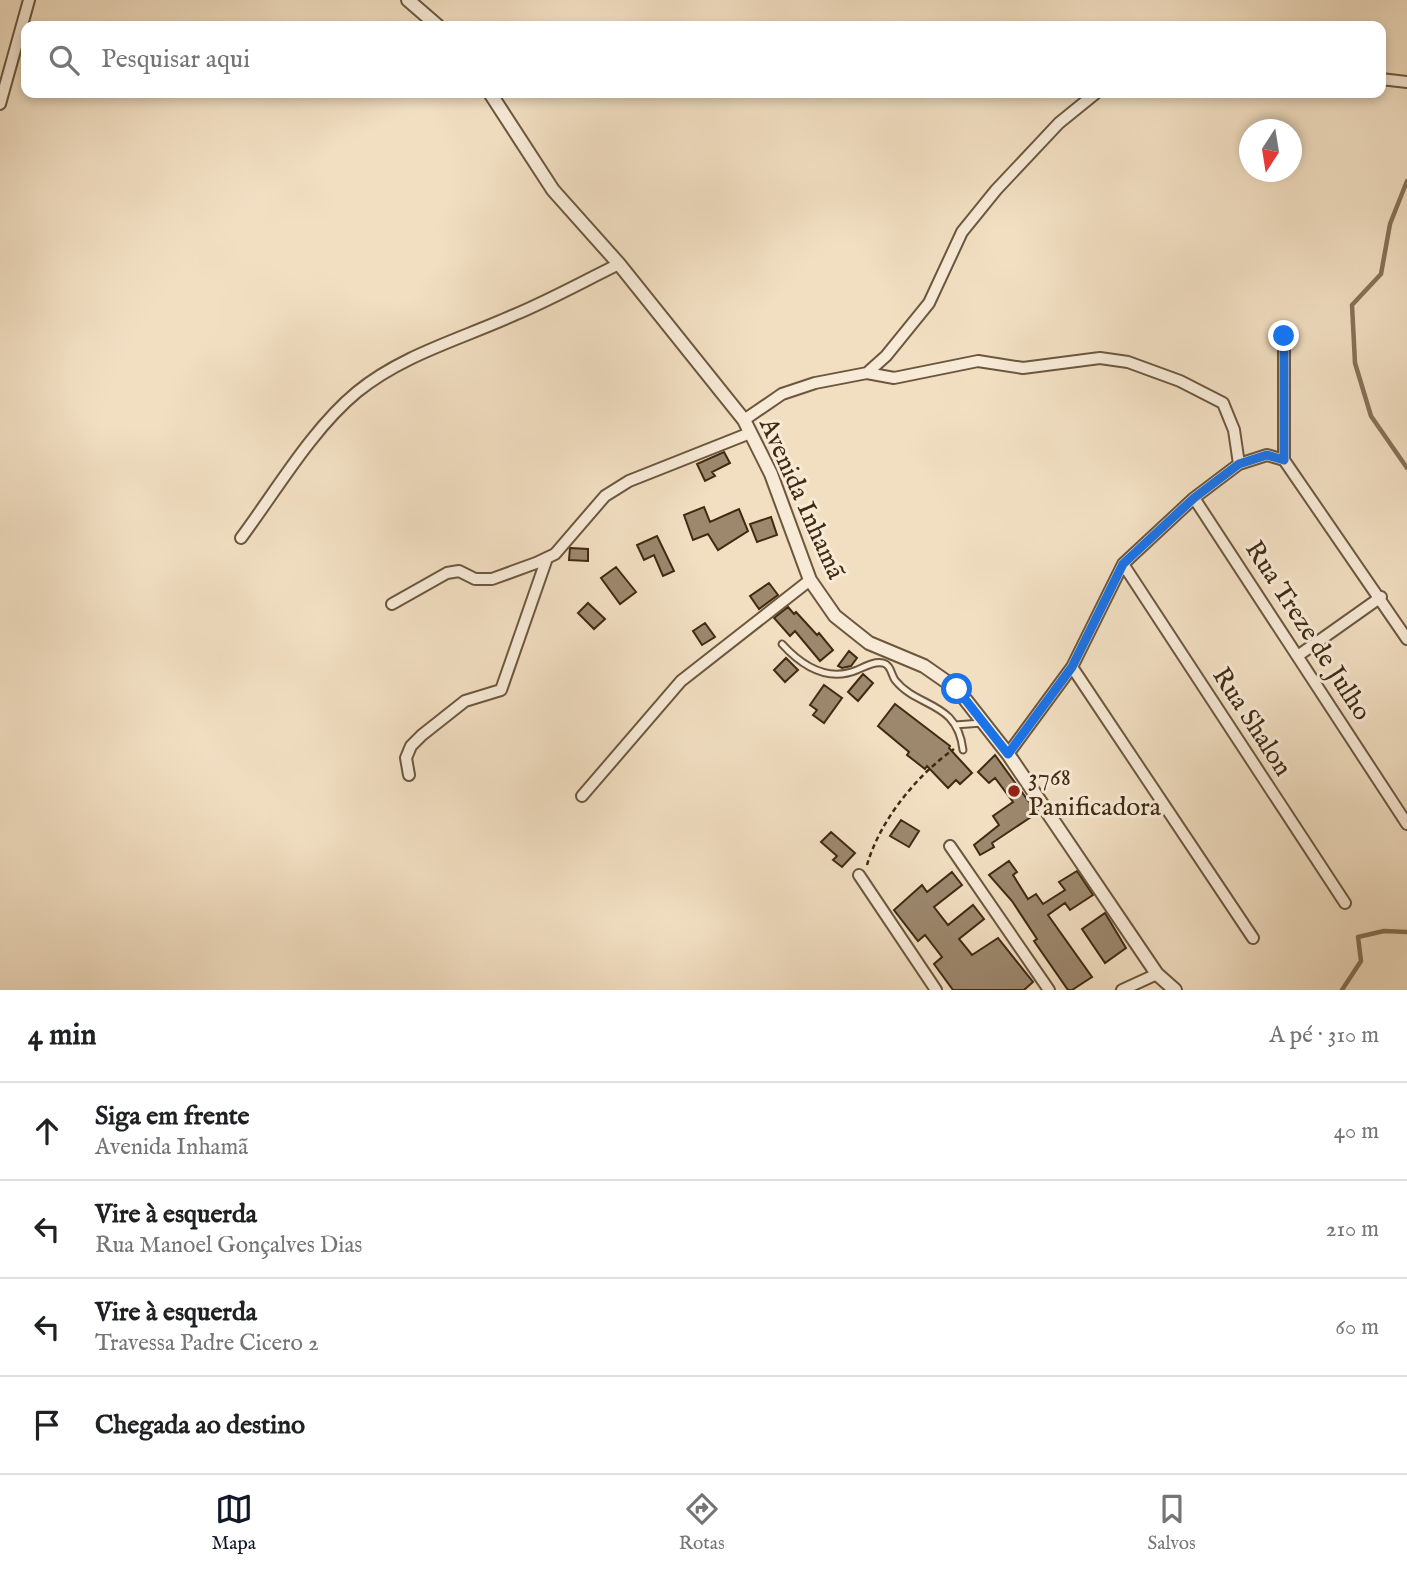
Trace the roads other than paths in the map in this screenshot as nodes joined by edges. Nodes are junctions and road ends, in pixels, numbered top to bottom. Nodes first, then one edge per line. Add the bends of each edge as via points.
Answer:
1 (29, 0) edge
2 (408, 0) edge
3 (23, 21) edge
4 (432, 21) edge
5 (21, 29) edge
6 (1386, 80) edge
7 (1407, 82) edge
8 (492, 98) edge
9 (1090, 98) edge
10 (0, 104) edge
11 (619, 264) junction
12 (1284, 336) dead end
13 (867, 373) junction
14 (744, 420) junction
15 (750, 433) junction
16 (1284, 460) junction
17 (1239, 464) junction
18 (1194, 498) junction
19 (241, 538) dead end
20 (547, 558) junction
21 (1123, 564) junction
22 (810, 580) junction
23 (1381, 597) junction
24 (392, 604) dead end
25 (1407, 639) edge
26 (782, 645) dead end
27 (895, 654) junction
28 (1299, 655) junction
29 (889, 667) junction
30 (1072, 667) junction
31 (985, 723) junction
32 (955, 725) junction
33 (964, 750) dead end
34 (1008, 754) junction
35 (409, 775) dead end
36 (582, 796) dead end
37 (1407, 824) edge
38 (950, 846) dead end
39 (861, 878) road end
40 (1345, 903) dead end
41 (1253, 938) dead end
42 (1157, 974) junction
43 (936, 990) edge
44 (1049, 990) edge
45 (1122, 990) edge
46 (1175, 990) edge

1 - 3 street
2 - 4 street
5 - 10 street
6 - 7 street
8 - 11 street, Avenida Inhamã via 553,190
9 - 13 street via 1059,123 996,190 962,232 945,274 920,315
11 - 14 street, Avenida Inhamã
11 - 19 street via 451,340 358,391 336,411
12 - 16 street
13 - 14 street via 782,394
13 - 17 street via 894,378 978,361 1023,368 1081,358 1128,362 1223,403 1234,430
14 - 15 street, Avenida Inhamã
15 - 20 street via 629,481 605,496
15 - 22 street, Avenida Inhamã via 771,474
16 - 17 street via 1267,455
16 - 23 street
17 - 18 street
18 - 21 street
18 - 28 street, Rua Treze de Julho
20 - 24 street via 492,579 475,579 459,571 447,573
20 - 35 street via 501,690 465,701 422,735 406,758
21 - 30 street
21 - 40 street, Rua Shalon
22 - 27 street, Avenida Inhamã via 849,630
22 - 36 street via 681,681
23 - 25 street
23 - 28 street
26 - 29 lane via 807,668 835,675 874,663
27 - 29 lane
27 - 31 street, Avenida Inhamã via 943,677
28 - 37 street, Rua Treze de Julho
29 - 32 lane via 895,681
30 - 34 street
30 - 41 street
31 - 32 lane
31 - 34 street, Avenida Inhamã
32 - 33 lane
34 - 42 street, Avenida Inhamã
38 - 44 street
39 - 43 street
42 - 45 street
42 - 46 street, Avenida Inhamã

